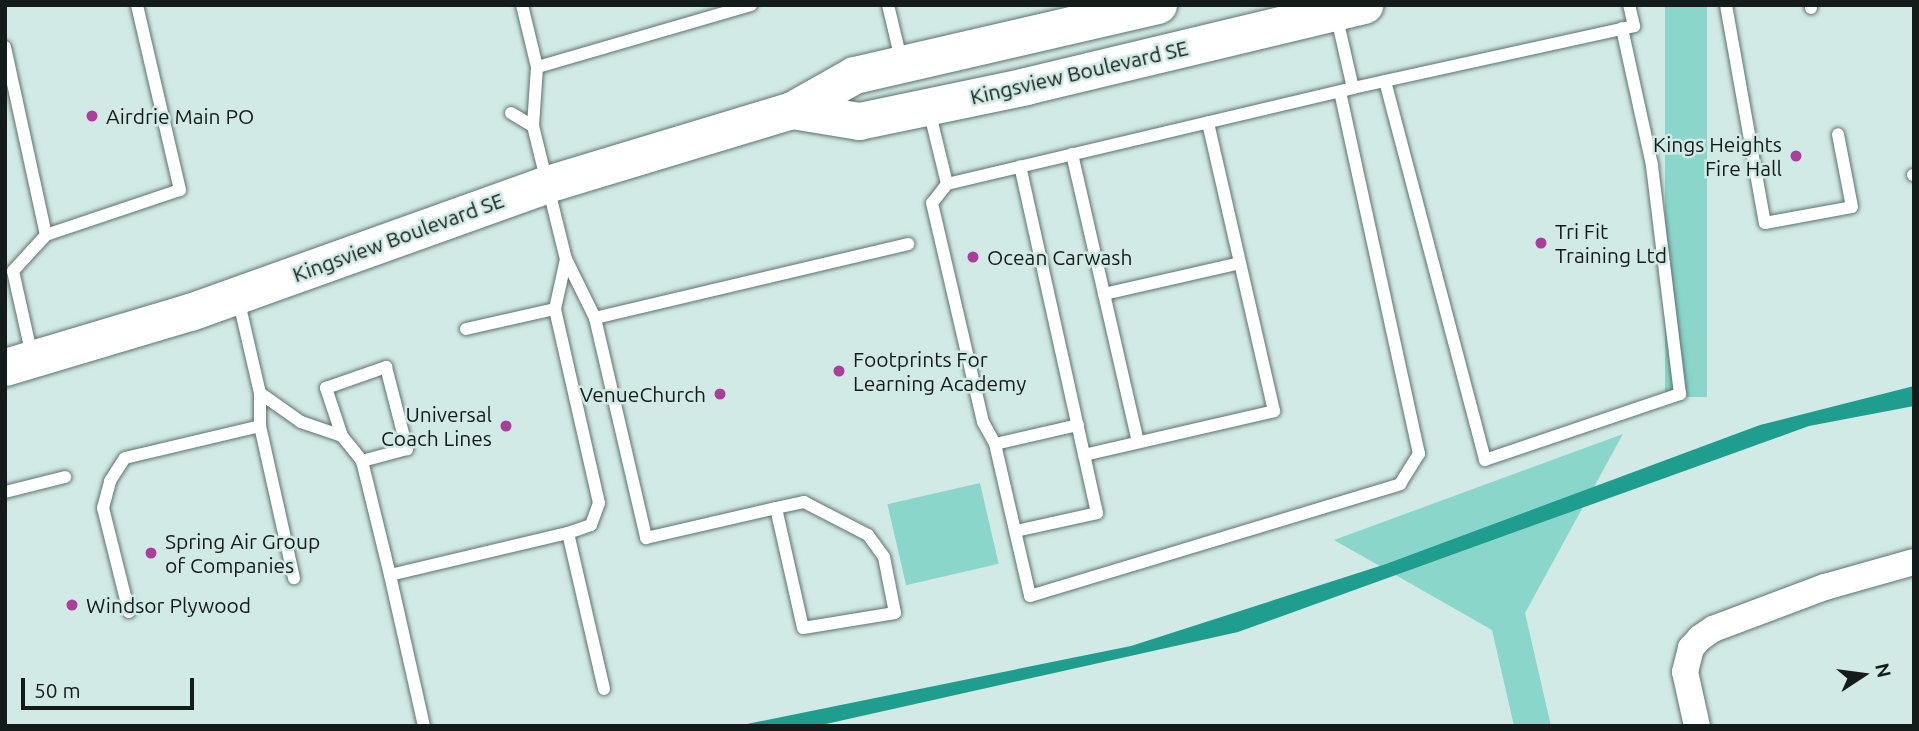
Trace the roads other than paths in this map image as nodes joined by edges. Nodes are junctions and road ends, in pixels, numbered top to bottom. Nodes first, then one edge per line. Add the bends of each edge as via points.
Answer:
1 (137, 5) edge
2 (522, 5) edge
3 (751, 5) edge
4 (888, 5) edge
5 (1158, 5) edge
6 (1629, 5) edge
7 (1726, 5) edge
8 (1344, 7) edge
9 (1622, 28) junction
10 (5, 47) edge
11 (902, 64) junction
12 (537, 67) junction
13 (1385, 81) junction
14 (1353, 88) junction
15 (1340, 91) junction
16 (929, 107) junction
17 (792, 110) junction
18 (511, 113) dead end
19 (1208, 122) junction
20 (533, 126) junction
21 (1839, 134) dead end
22 (1072, 154) junction
23 (1020, 166) junction
24 (547, 184) junction
25 (947, 184) junction
26 (46, 235) junction
27 (908, 244) dead end
28 (566, 259) junction
29 (1240, 263) junction
30 (9, 269) edge
31 (1104, 294) junction
32 (238, 296) junction
33 (555, 309) junction
34 (595, 318) junction
35 (466, 329) dead end
36 (19, 363) edge
37 (260, 393) junction
38 (1077, 425) junction
39 (260, 426) junction
40 (342, 436) junction
41 (1138, 442) junction
42 (995, 444) junction
43 (1084, 455) junction
44 (362, 461) junction
45 (65, 477) dead end
46 (5, 492) edge
47 (776, 508) junction
48 (1016, 531) junction
49 (568, 533) junction
50 (1914, 562) edge
51 (390, 575) junction
52 (294, 579) dead end
53 (129, 611) dead end
54 (604, 689) dead end
55 (424, 726) edge
56 (1697, 726) edge

1 - 26 lane via 180,190
2 - 12 lane
3 - 12 lane
4 - 11 lane
5 - 11 main road, Kingsview Boulevard SE
6 - 9 lane via 1634,26
7 - 21 lane via 1765,223 1852,207
8 - 14 lane
8 - 16 main road, Kingsview Boulevard SE
9 - 13 lane
9 - 13 lane via 1652,165 1680,394 1485,460
10 - 26 lane
11 - 17 main road, Kingsview Boulevard SE via 853,75
12 - 20 lane
13 - 14 lane
14 - 15 lane
15 - 19 lane
15 - 48 lane via 1419,454 1400,484 1030,596
16 - 17 main road, Kingsview Boulevard SE via 859,121
16 - 25 lane
17 - 24 main road, Kingsview Boulevard SE
18 - 20 lane
19 - 22 lane
19 - 29 lane
20 - 24 lane
22 - 23 lane
22 - 31 lane
23 - 25 lane
23 - 38 lane
24 - 28 lane
24 - 32 main road, Kingsview Boulevard SE
25 - 42 lane via 932,203 983,422
26 - 30 lane
27 - 34 lane
28 - 33 lane
28 - 34 lane
29 - 31 lane
29 - 41 lane via 1274,411
30 - 36 lane
31 - 41 lane
32 - 36 main road, Kingsview Boulevard SE
32 - 37 lane
33 - 35 lane
33 - 49 lane via 599,503 591,525
34 - 47 lane via 646,538
37 - 39 lane
37 - 40 lane via 301,422
38 - 42 lane
38 - 43 lane
39 - 52 lane
39 - 53 lane via 125,458 110,481 103,508
40 - 44 lane
40 - 44 lane via 326,388 386,367 407,449
41 - 43 lane
42 - 48 lane
43 - 48 lane via 1097,513
44 - 51 lane
45 - 46 lane
47 - 47 lane via 804,502 867,534 884,557 895,613 803,628
49 - 51 lane
49 - 54 lane
50 - 56 street via 1825,587 1700,638 1691,648 1685,672
51 - 55 lane

